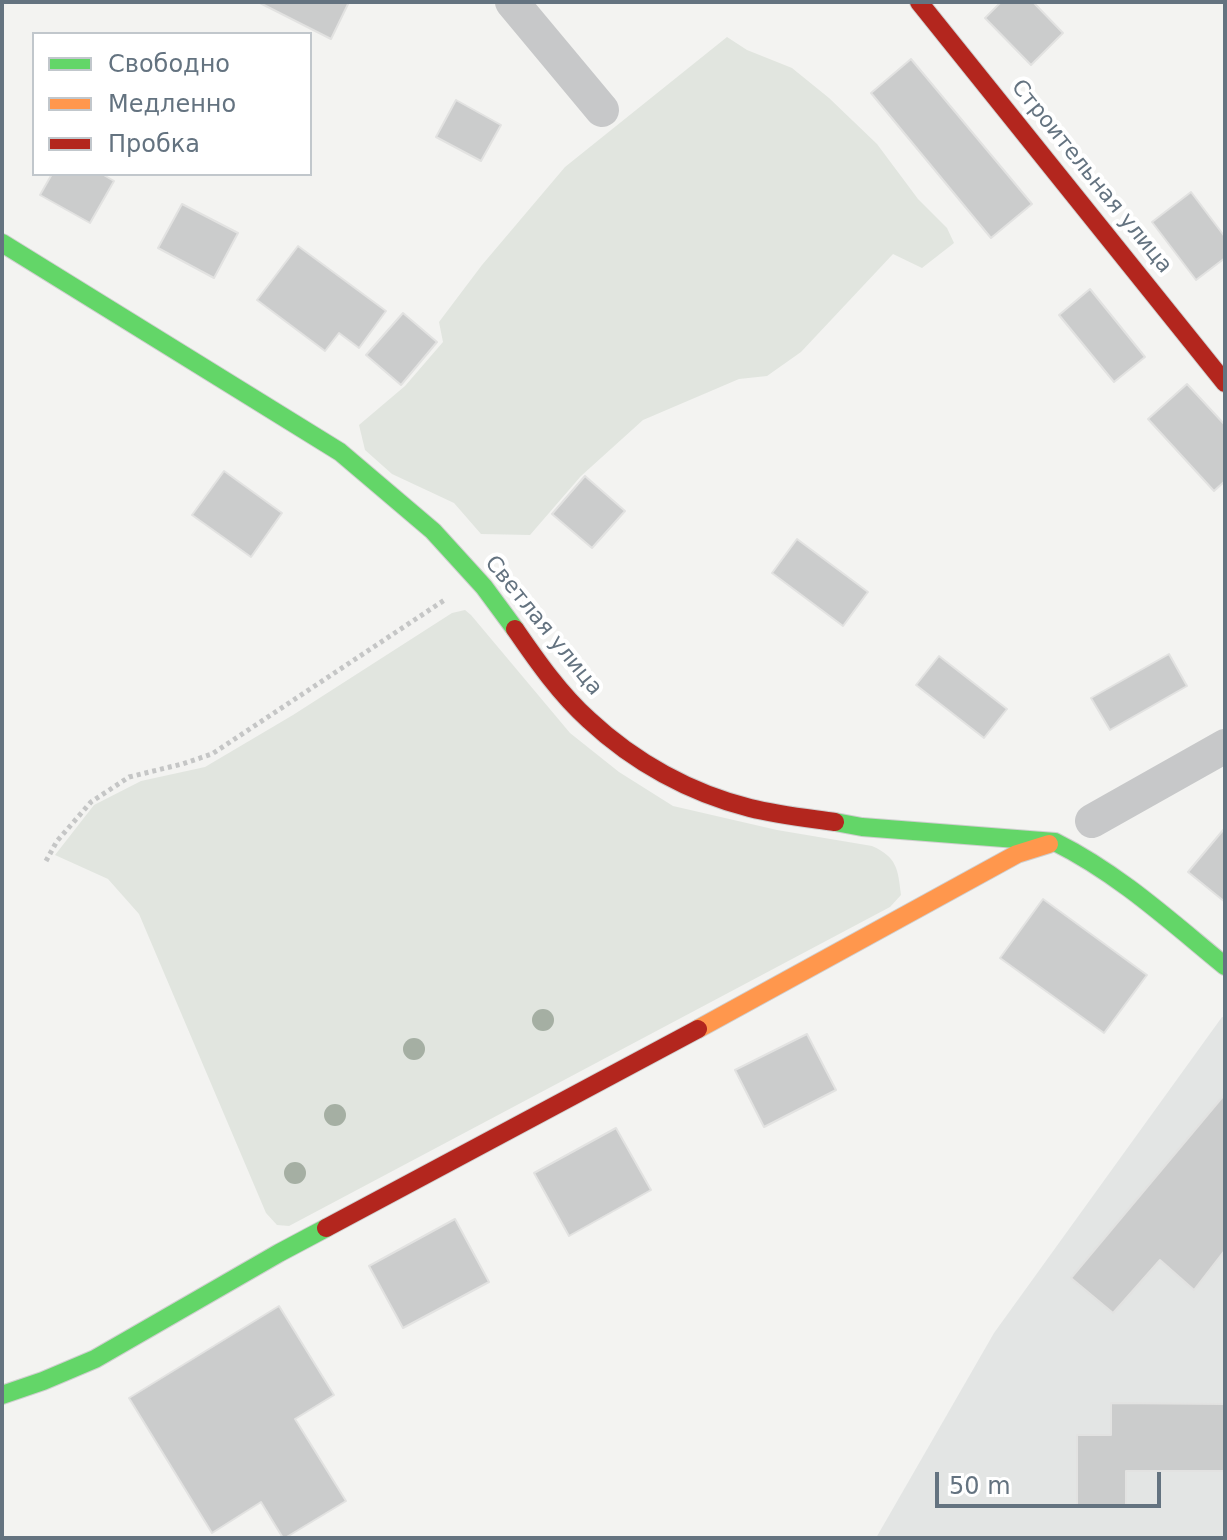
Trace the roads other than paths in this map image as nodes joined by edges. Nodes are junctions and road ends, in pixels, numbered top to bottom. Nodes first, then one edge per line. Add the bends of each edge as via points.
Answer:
1 (512, 2) edge
2 (919, 2) edge
3 (602, 110) dead end
4 (2, 243) edge
5 (1225, 383) edge
6 (1225, 746) edge
7 (1092, 821) dead end
8 (1055, 842) junction
9 (1225, 966) edge
10 (2, 1395) edge

1 - 3 street
2 - 5 street, Строительная улица
4 - 8 street, Светлая улица via 340,452 391,493 484,587 550,678 588,720 645,764 696,790 750,808 862,827
6 - 7 street
8 - 9 street, Светлая улица via 1107,870
8 - 10 street via 1017,854 279,1253 95,1359

